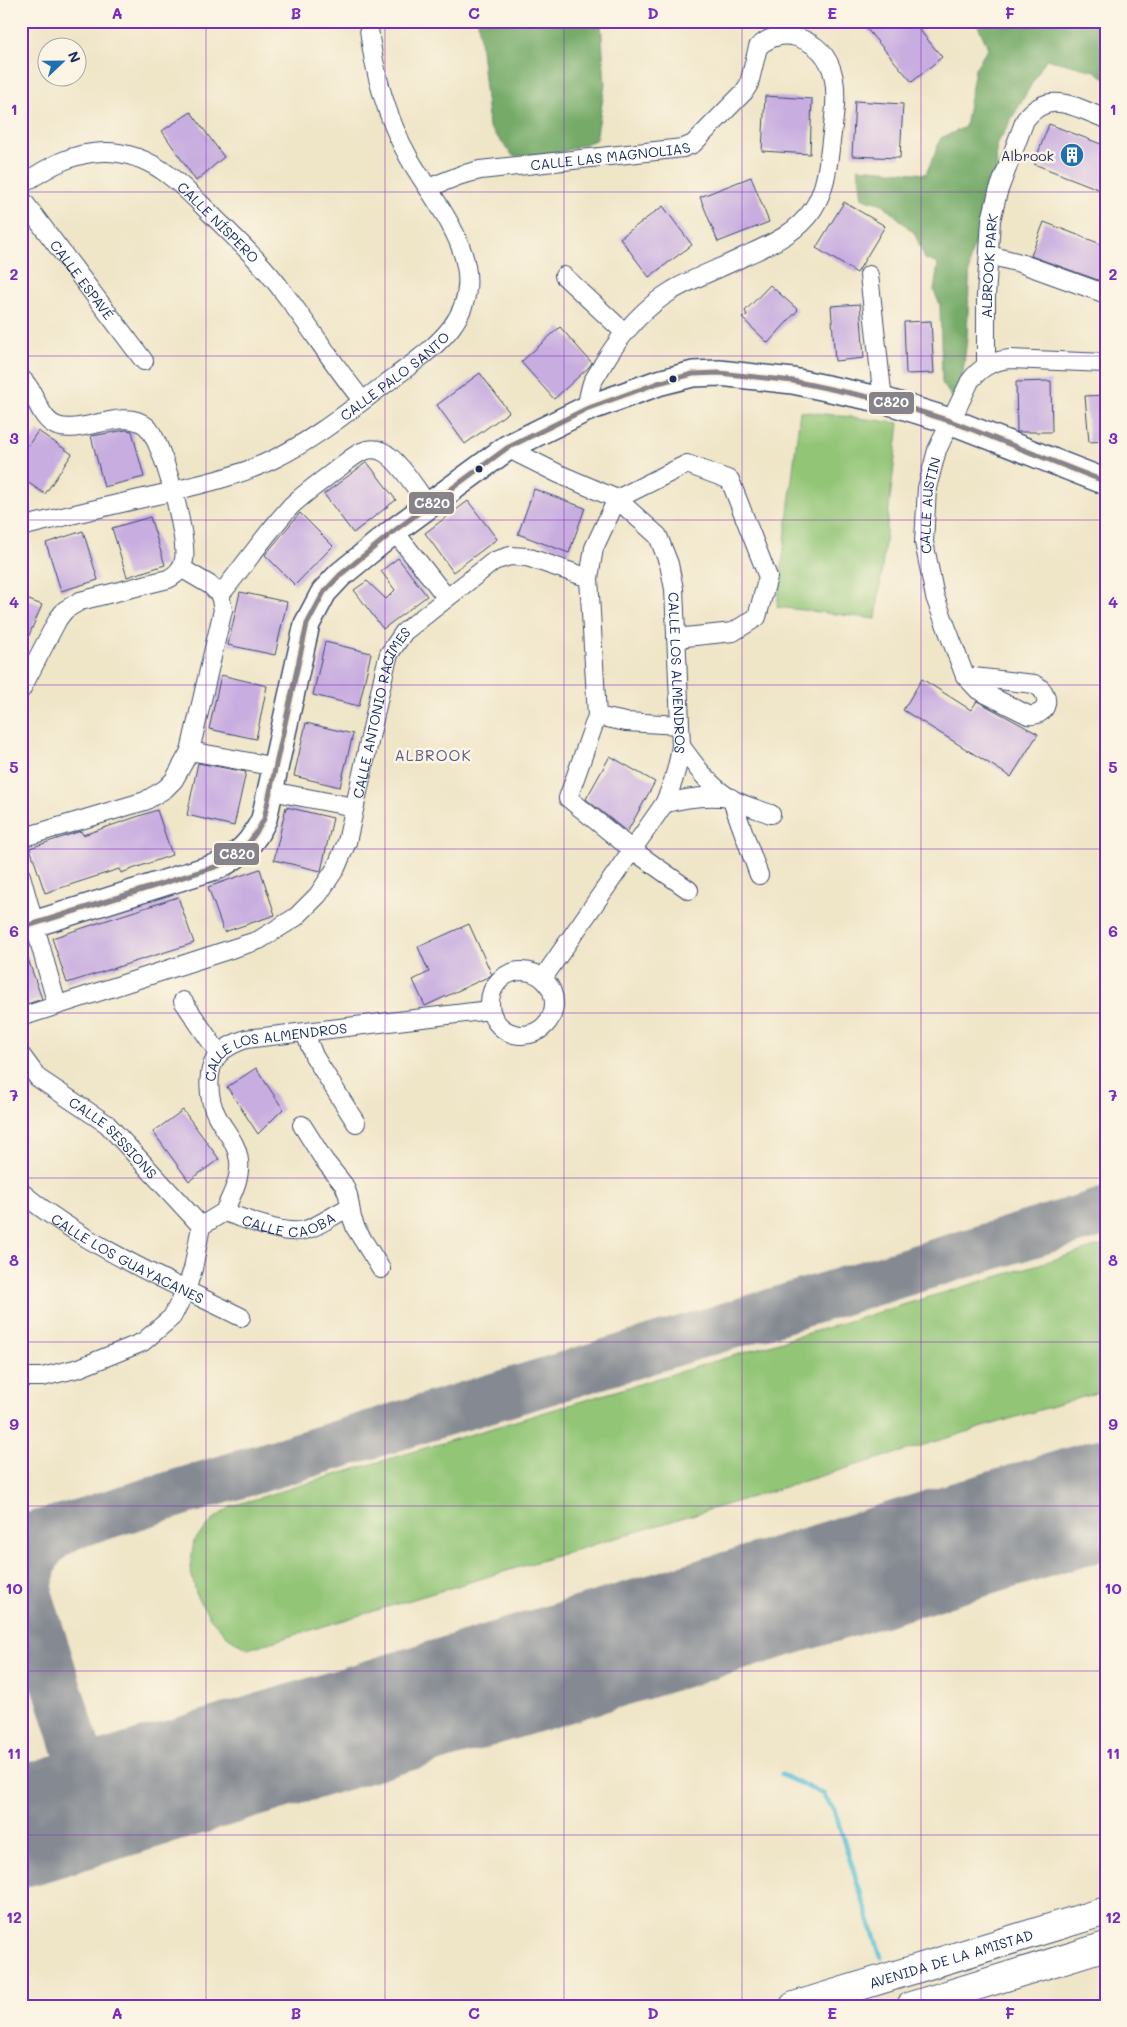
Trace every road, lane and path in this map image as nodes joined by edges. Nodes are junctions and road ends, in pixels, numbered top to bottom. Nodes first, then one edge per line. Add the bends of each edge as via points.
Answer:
1 (368, 21) edge
2 (1106, 118) edge
3 (21, 185) edge
4 (428, 188) junction
5 (21, 198) edge
6 (989, 254) junction
7 (869, 275) dead end
8 (564, 276) dead end
9 (1106, 294) edge
10 (624, 332) junction
11 (144, 361) dead end
12 (1106, 363) edge
13 (986, 365) junction
14 (21, 378) edge
15 (362, 400) junction
16 (883, 400) junction
17 (586, 409) junction
18 (950, 421) junction
19 (507, 448) junction
20 (1106, 482) edge
21 (173, 491) junction
22 (617, 499) junction
23 (428, 505) junction
24 (21, 527) edge
25 (394, 531) junction
26 (181, 568) junction
27 (589, 578) junction
28 (220, 595) junction
29 (447, 598) junction
30 (676, 638) junction
31 (965, 676) dead end
32 (21, 690) edge
33 (597, 716) junction
34 (680, 725) junction
35 (681, 746) junction
36 (190, 751) junction
37 (273, 779) junction
38 (731, 798) junction
39 (664, 804) junction
40 (354, 807) junction
41 (771, 814) dead end
42 (21, 838) edge
43 (631, 849) junction
44 (760, 875) dead end
45 (21, 876) edge
46 (689, 890) dead end
47 (28, 926) edge
48 (542, 978) junction
49 (184, 1001) dead end
50 (56, 1005) junction
51 (490, 1010) junction
52 (21, 1017) edge
53 (305, 1033) junction
54 (219, 1054) junction
55 (21, 1055) edge
56 (356, 1123) dead end
57 (302, 1125) dead end
58 (21, 1192) edge
59 (350, 1207) junction
60 (224, 1212) junction
61 (202, 1226) junction
62 (381, 1270) dead end
63 (186, 1290) junction
64 (240, 1317) dead end
65 (21, 1377) edge
66 (1106, 1911) edge
67 (1106, 1946) edge
68 (848, 1998) edge
69 (794, 2006) edge
70 (911, 2006) edge

1 - 4 street, CALLE PALO SANTO via 377,77 390,118
2 - 6 street, ALBROOK PARK via 1051,101 1032,110 1025,120 998,192 991,220
3 - 15 street, CALLE NÍSPERO via 59,162 87,153 122,153 157,166 176,180 259,262
4 - 10 street, CALLE LAS MAGNOLIAS via 480,170 683,148 693,144 744,92 758,46 766,40 782,35 792,36 817,48 830,66 836,89 824,187 811,212 782,239 660,299
4 - 15 street, CALLE PALO SANTO via 464,255 467,284 460,315 439,343
5 - 11 street, CALLE ESPAVÉ
6 - 9 street
6 - 13 street, ALBROOK PARK
7 - 16 street
8 - 10 street
10 - 17 street, CALLE LAS MAGNOLIAS via 592,382
12 - 13 street via 1010,359
13 - 18 street, CALLE AUSTIN via 970,382
14 - 21 street via 45,416 56,426 70,428 127,419 146,426 155,439
15 - 21 street, CALLE PALO SANTO via 314,436 273,459 230,476
16 - 17 main road via 793,380 719,372 658,383
16 - 18 main road
17 - 19 main road
18 - 20 main road
18 - 31 street, CALLE AUSTIN via 926,488 924,542 935,597
19 - 22 street, CALLE LOS ALMENDROS
19 - 23 main road
21 - 24 street, CALLE PALO SANTO
21 - 26 street via 184,553
22 - 27 street via 594,548
22 - 30 street, CALLE LOS ALMENDROS via 658,536 670,564
22 - 30 street via 687,464 730,480 768,577 757,617 733,632
23 - 25 main road
23 - 28 street via 387,454 374,449 360,452 293,504
25 - 29 street
25 - 37 main road via 340,575 313,610 302,645
26 - 28 street via 210,585
26 - 32 street via 168,579 71,605 58,619
27 - 29 street, CALLE ANTONIO RACIMES via 527,557 510,556 494,561
27 - 33 street
28 - 36 street via 223,610
29 - 40 street, CALLE ANTONIO RACIMES via 404,632 389,654
30 - 34 street, CALLE LOS ALMENDROS
33 - 34 street via 626,722
33 - 43 street via 568,798
34 - 35 street, CALLE LOS ALMENDROS
35 - 38 street via 708,781
35 - 39 street, CALLE LOS ALMENDROS via 679,765
36 - 37 street
36 - 42 street via 174,780 154,796
37 - 40 street
37 - 47 main road via 257,834 231,860
38 - 39 street via 696,796
38 - 41 street
38 - 44 street
39 - 43 street, CALLE LOS ALMENDROS
40 - 50 street, CALLE ANTONIO RACIMES via 347,842 336,868 318,895 296,917 259,940
43 - 46 street
43 - 48 street, CALLE LOS ALMENDROS
45 - 47 street
47 - 50 street
48 - 51 street via 524,970 504,975 492,990
48 - 51 street via 554,997 551,1019 544,1028 523,1036 512,1034 502,1029
49 - 54 street
50 - 52 street, CALLE ANTONIO RACIMES
51 - 53 street, CALLE LOS ALMENDROS
53 - 54 street, CALLE LOS ALMENDROS via 246,1039
53 - 56 street via 314,1056
54 - 60 street, CALLE LOS ALMENDROS via 211,1074 211,1098 218,1118 234,1142 239,1162 236,1182
55 - 61 street, CALLE SESSIONS via 38,1078 107,1124
57 - 59 street via 344,1184
58 - 63 street, CALLE LOS GUAYACANES via 100,1246
59 - 60 street, CALLE CAOBA via 296,1232
59 - 62 street via 356,1229
60 - 61 street
61 - 63 street
63 - 64 street, CALLE LOS GUAYACANES
63 - 65 street via 172,1317 143,1342 79,1368 42,1377
66 - 68 main road, AVENIDA DE LA AMISTAD
67 - 70 main road
68 - 69 main road, AVENIDA DE LA AMISTAD

